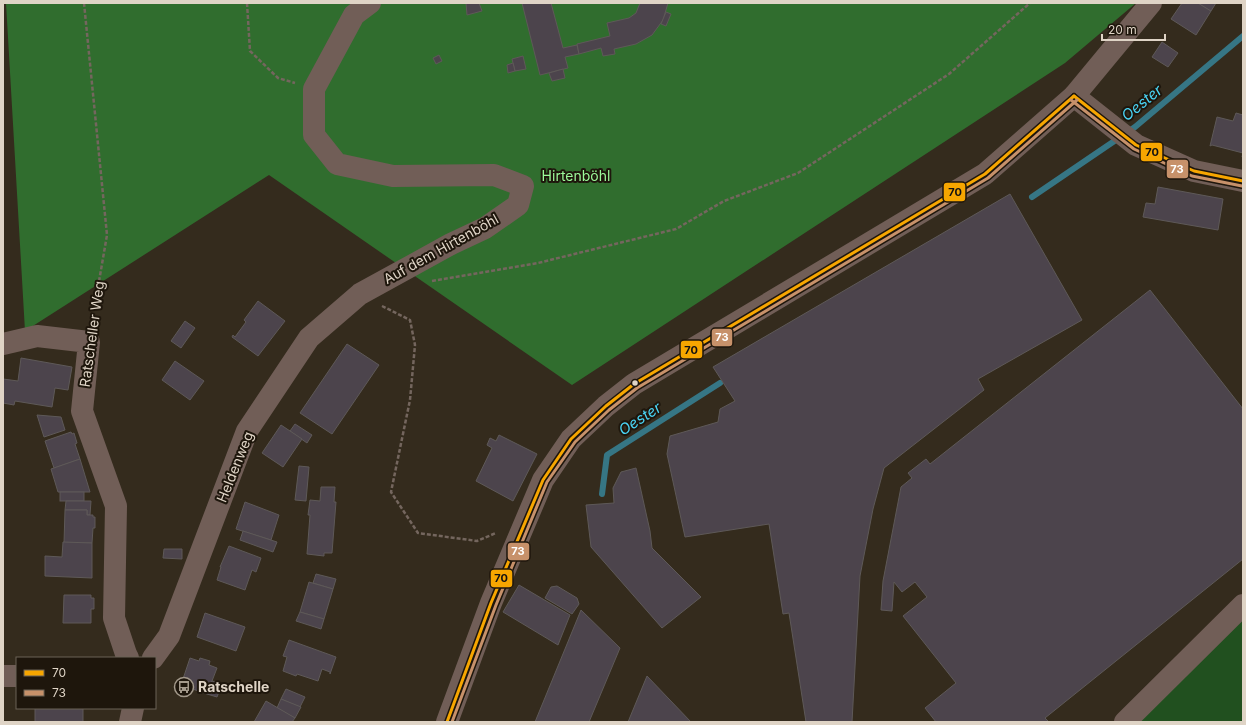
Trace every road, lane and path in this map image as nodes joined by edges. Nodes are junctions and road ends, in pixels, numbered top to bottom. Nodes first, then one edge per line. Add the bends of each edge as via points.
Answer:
1 (84, 3) edge
2 (247, 3) edge
3 (370, 3) edge
4 (1030, 3) edge
5 (1151, 3) edge
6 (314, 89) junction
7 (1074, 96) junction
8 (1243, 181) edge
9 (428, 281) dead end
10 (367, 290) junction
11 (89, 342) junction
12 (3, 344) edge
13 (526, 520) junction
14 (1243, 605) edge
15 (128, 657) edge
16 (154, 657) edge
17 (3, 676) edge
18 (16, 676) edge
19 (133, 709) edge
20 (130, 722) edge
21 (447, 722) edge
22 (1125, 722) edge

1 - 11 path, Ratscheller Weg via 107,235
2 - 6 path via 250,52 278,78
3 - 6 street, Auf dem Hirtenböhl via 354,15
4 - 9 path via 949,74 798,173 724,200 676,229 538,263
5 - 7 street
6 - 10 street, Auf dem Hirtenböhl via 314,135 337,164 392,176 494,175 523,186 518,205 485,228 450,244
7 - 8 street via 1136,145 1194,171
7 - 13 street via 985,174 634,384 571,439 543,480
10 - 13 path via 410,320 415,345 410,400 391,492 418,533 477,541
10 - 16 street, Heldenweg via 309,338 247,431 169,636
11 - 12 street via 37,336
11 - 15 street, Ratscheller Weg via 82,411 116,506 114,618
13 - 21 street via 491,603
14 - 22 street
17 - 18 street
19 - 20 street

